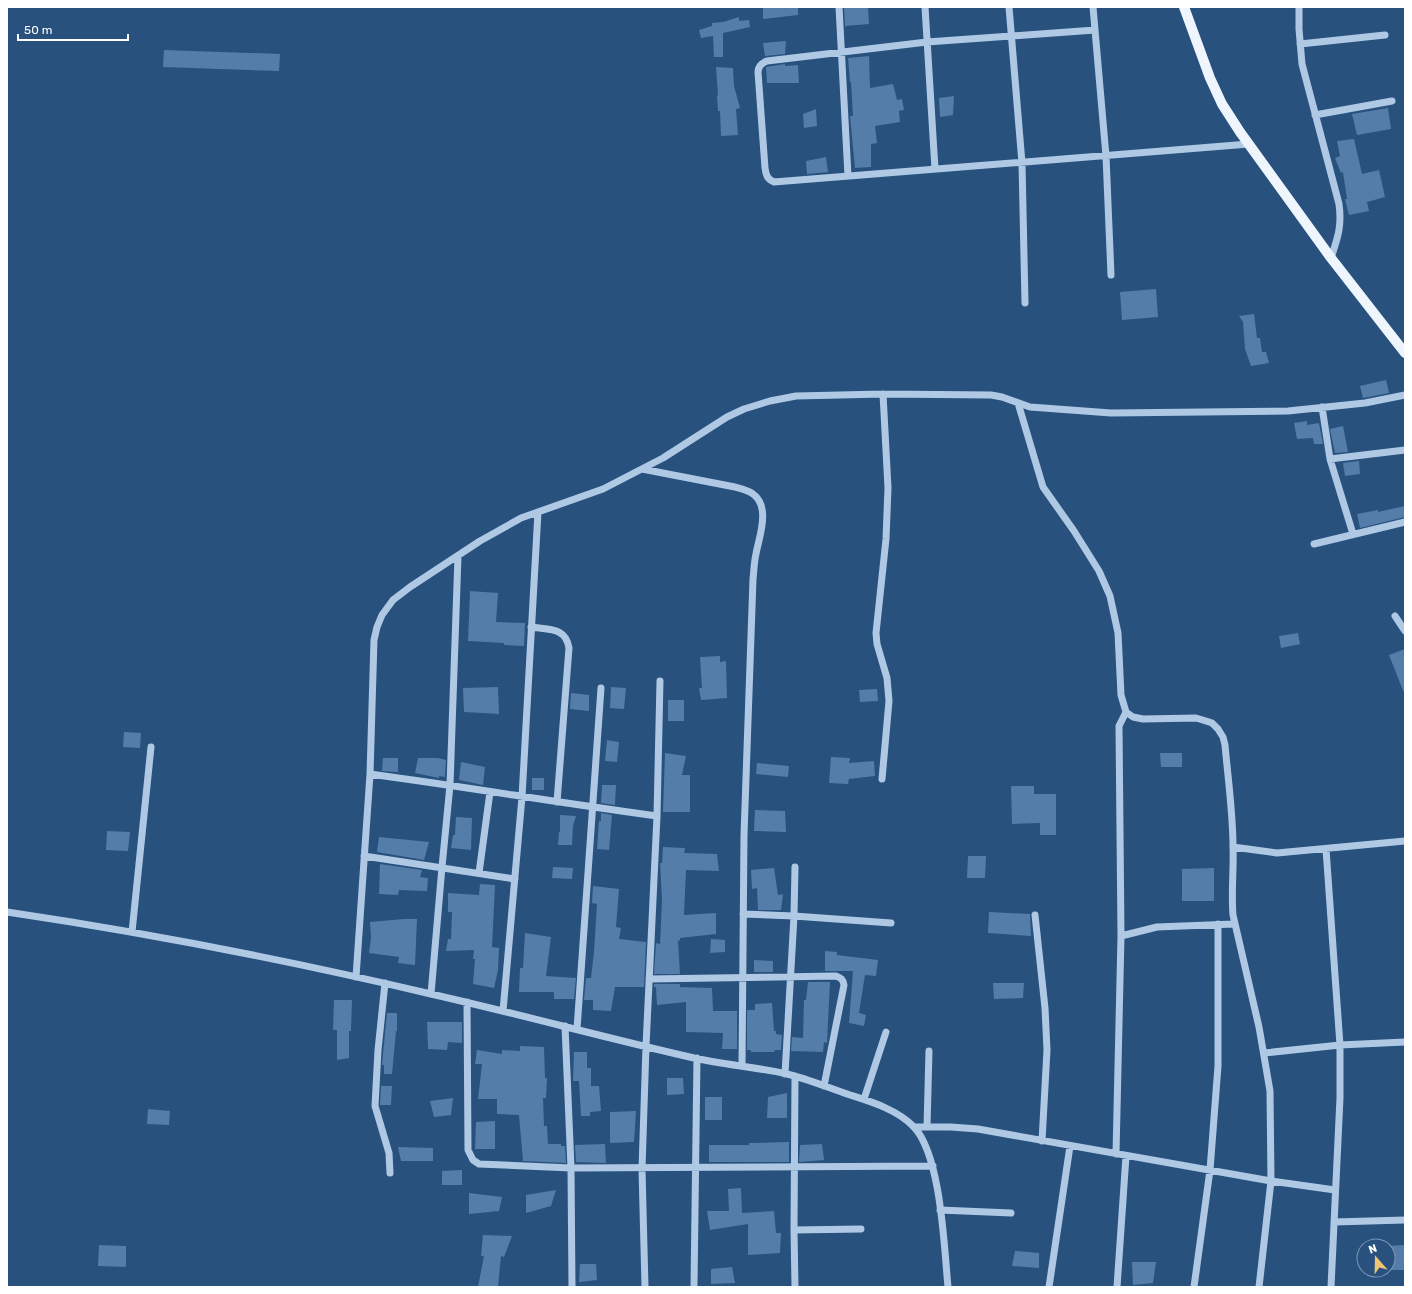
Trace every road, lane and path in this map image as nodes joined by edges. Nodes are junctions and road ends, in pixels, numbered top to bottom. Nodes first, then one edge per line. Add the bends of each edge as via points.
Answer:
1 (839, 7) edge
2 (925, 7) edge
3 (1009, 7) edge
4 (1093, 7) edge
5 (1184, 7) edge
6 (1298, 7) edge
7 (1095, 30) junction
8 (1385, 35) dead end
9 (1011, 36) junction
10 (927, 42) junction
11 (1300, 44) junction
12 (842, 52) junction
13 (1392, 101) dead end
14 (1315, 115) junction
15 (1249, 144) junction
16 (1106, 156) junction
17 (1022, 163) junction
18 (935, 169) junction
19 (848, 176) junction
20 (1331, 258) junction
21 (1111, 275) dead end
22 (1025, 303) dead end
23 (1405, 353) edge
24 (883, 394) junction
25 (1405, 395) edge
26 (1018, 403) junction
27 (1322, 407) junction
28 (1405, 450) edge
29 (1330, 459) junction
30 (642, 469) junction
31 (538, 512) junction
32 (1405, 522) edge
33 (1353, 534) junction
34 (1314, 544) dead end
35 (458, 556) junction
36 (1395, 616) dead end
37 (531, 627) junction
38 (1405, 631) edge
39 (660, 681) dead end
40 (601, 688) dead end
41 (1126, 712) junction
42 (151, 748) dead end
43 (370, 774) junction
44 (882, 779) dead end
45 (450, 785) junction
46 (490, 792) junction
47 (522, 797) junction
48 (557, 802) junction
49 (593, 807) junction
50 (657, 816) junction
51 (1405, 841) edge
52 (1234, 847) junction
53 (1326, 849) junction
54 (364, 856) junction
55 (442, 867) junction
56 (795, 867) dead end
57 (479, 873) junction
58 (515, 879) junction
59 (7, 912) edge
60 (743, 914) junction
61 (1035, 915) dead end
62 (794, 916) junction
63 (891, 923) dead end
64 (1218, 924) junction
65 (1234, 924) junction
66 (132, 932) junction
67 (1121, 936) junction
68 (356, 977) junction
69 (790, 977) junction
70 (743, 978) junction
71 (649, 979) junction
72 (385, 984) junction
73 (432, 994) junction
74 (467, 1002) junction
75 (503, 1011) junction
76 (565, 1026) junction
77 (577, 1029) junction
78 (886, 1032) dead end
79 (1405, 1042) edge
80 (1340, 1045) junction
81 (646, 1046) junction
82 (929, 1051) dead end
83 (1264, 1053) junction
84 (697, 1058) junction
85 (742, 1066) junction
86 (785, 1074) junction
87 (795, 1076) junction
88 (824, 1086) junction
89 (864, 1099) junction
90 (914, 1127) junction
91 (926, 1127) junction
92 (1042, 1141) junction
93 (1070, 1146) junction
94 (1116, 1154) junction
95 (1126, 1156) junction
96 (795, 1166) junction
97 (933, 1166) junction
98 (571, 1168) junction
99 (696, 1168) junction
100 (642, 1169) junction
101 (1210, 1170) junction
102 (390, 1173) dead end
103 (1271, 1181) junction
104 (1336, 1190) junction
105 (940, 1210) junction
106 (1012, 1213) dead end
107 (1405, 1220) edge
108 (1334, 1222) junction
109 (794, 1230) junction
110 (861, 1230) dead end
111 (572, 1287) edge
112 (645, 1287) edge
113 (694, 1287) edge
114 (795, 1287) edge
115 (948, 1287) edge
116 (1049, 1287) edge
117 (1117, 1287) edge
118 (1194, 1287) edge
119 (1259, 1287) edge
120 (1332, 1287) edge

1 - 12 street
2 - 10 street
3 - 9 street
4 - 7 street
5 - 15 main road via 1222,104
6 - 11 street
7 - 9 street
7 - 16 street
8 - 11 street
9 - 10 street
9 - 17 street
10 - 12 street
10 - 18 street
11 - 14 street via 1302,64
12 - 19 street
12 - 19 street via 767,61 760,66 758,72 767,177 774,182
13 - 14 street
14 - 20 street via 1341,218
15 - 16 street
15 - 20 main road
16 - 17 street
16 - 21 street
17 - 18 street
17 - 22 street
18 - 19 street
20 - 23 main road
24 - 26 street via 991,395
24 - 30 street via 796,396 744,409
24 - 44 street via 888,488 886,539 876,633 887,678 889,701
25 - 27 street via 1365,403
26 - 27 street via 1030,407 1111,412 1288,411
26 - 41 street via 1043,487 1099,571 1110,596 1118,633 1121,695
27 - 29 street
28 - 29 street
29 - 33 street
30 - 31 street via 603,489
30 - 60 street via 736,487 753,494 761,508 763,521 754,579
31 - 35 street via 521,518
31 - 37 street
32 - 33 street
33 - 34 street
35 - 43 street via 393,600 377,627 374,640
35 - 45 street
36 - 38 street
37 - 47 street
37 - 48 street via 555,630 565,635 568,641
39 - 50 street
40 - 49 street
41 - 52 street via 1142,719 1196,718 1212,723 1218,729 1225,745
41 - 67 street via 1119,726
42 - 66 street
43 - 45 street
43 - 54 street
45 - 46 street
45 - 55 street
46 - 47 street
46 - 57 street
47 - 48 street
47 - 58 street
48 - 49 street
49 - 50 street
49 - 77 street
50 - 71 street
51 - 53 street
52 - 53 street via 1277,853
52 - 65 street via 1231,896
53 - 80 street
54 - 55 street
54 - 68 street
55 - 57 street
55 - 73 street
56 - 62 street
57 - 58 street
58 - 75 street
59 - 66 street
60 - 62 street
60 - 70 street
61 - 92 street via 1047,1050
62 - 63 street
62 - 69 street
64 - 65 street
64 - 67 street via 1157,927
64 - 101 street via 1218,1066
65 - 83 street
66 - 68 street
67 - 94 street
68 - 72 street
69 - 70 street
69 - 86 street
69 - 88 street via 836,976 843,980
70 - 71 street
70 - 85 street
71 - 81 street
72 - 73 street
72 - 102 street via 375,1106 389,1153
73 - 74 street
74 - 75 street
74 - 98 street via 468,1150 473,1160 479,1164
75 - 76 street
76 - 77 street
76 - 98 street
77 - 81 street
78 - 89 street
79 - 80 street
80 - 83 street
80 - 104 street
81 - 84 street
81 - 100 street
82 - 91 street
83 - 103 street via 1271,1107
84 - 85 street
84 - 99 street
85 - 86 street
86 - 87 street
87 - 88 street
87 - 96 street
88 - 89 street
89 - 90 street via 904,1118
90 - 91 street
90 - 97 street via 924,1141
91 - 92 street via 978,1129
92 - 93 street
93 - 94 street
93 - 116 street
94 - 95 street
95 - 101 street
95 - 117 street
96 - 97 street
96 - 99 street
96 - 109 street
97 - 105 street
98 - 100 street
98 - 111 street
99 - 100 street
99 - 113 street
100 - 112 street
101 - 103 street
101 - 118 street
103 - 104 street
103 - 119 street
104 - 108 street
105 - 106 street
105 - 115 street
107 - 108 street
108 - 120 street
109 - 110 street
109 - 114 street

